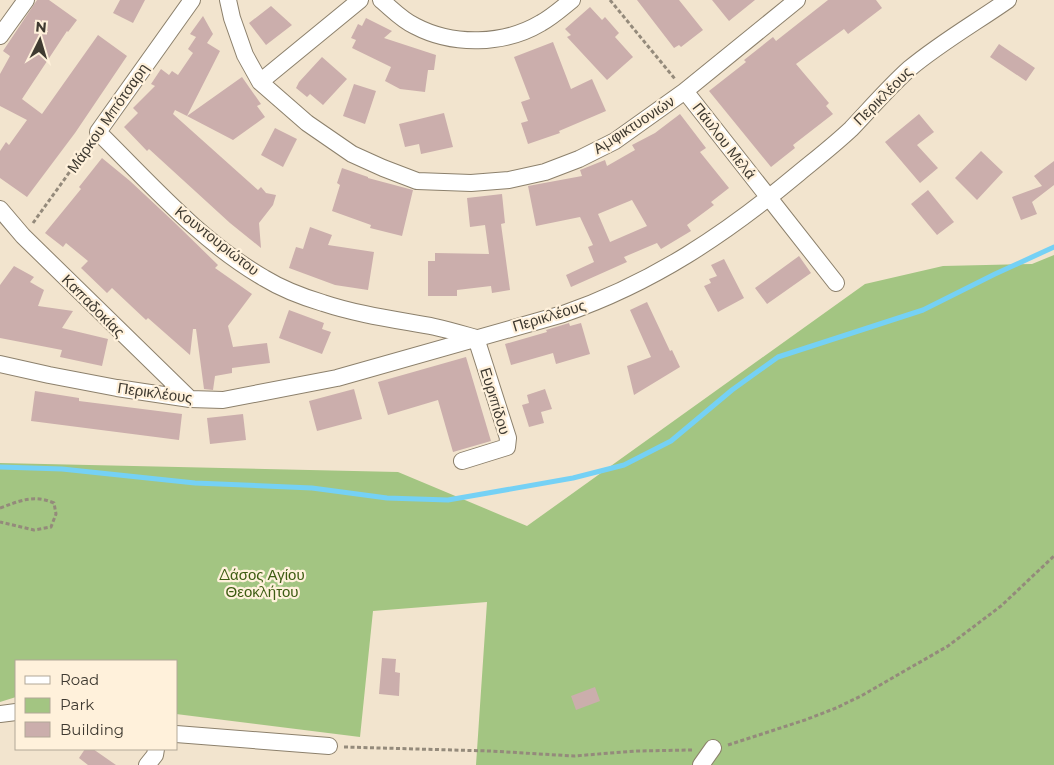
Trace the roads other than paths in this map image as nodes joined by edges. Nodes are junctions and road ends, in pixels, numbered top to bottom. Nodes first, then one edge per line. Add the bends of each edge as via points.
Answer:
1 (26, 0) edge
2 (192, 0) edge
3 (228, 0) edge
4 (360, 0) edge
5 (381, 0) edge
6 (572, 0) edge
7 (797, 0) edge
8 (1008, 0) edge
9 (0, 36) edge
10 (260, 82) junction
11 (685, 91) junction
12 (98, 132) joint
13 (769, 199) junction
14 (0, 209) edge
15 (836, 283) dead end
16 (476, 338) junction
17 (0, 364) edge
18 (190, 399) junction
19 (462, 461) dead end
20 (15, 712) edge
21 (0, 714) edge
22 (178, 734) edge
23 (329, 746) road end
24 (713, 748) road end
25 (156, 750) edge
26 (147, 765) edge
27 (701, 765) edge

1 - 9 street
2 - 12 street, Μάρκου Μπότσαρη
3 - 10 street, Αμφικτυονιών via 244,55
4 - 10 street
5 - 6 street via 413,25 430,33 466,40 502,38 523,32 542,23
7 - 11 street, Αμφικτυονιών
8 - 13 street, Περικλέους via 908,70 851,128
10 - 11 street, Αμφικτυονιών via 307,123 352,154 417,181 462,183 509,180 579,159 615,141
11 - 13 street, Πάυλου Μελά
12 - 16 street, Κουντουριώτου via 216,244 265,278 324,304
13 - 15 street, Πάυλου Μελά
13 - 16 street, Περικλέους via 708,243 630,288 563,314
14 - 18 street, Καπαδοκίας via 23,236
16 - 18 street, Περικλέους via 312,384 223,400
16 - 19 street, Ευριπίδου via 508,438 508,447
17 - 18 street, Περικλέους
20 - 21 street
22 - 23 street
24 - 27 street
25 - 26 street

